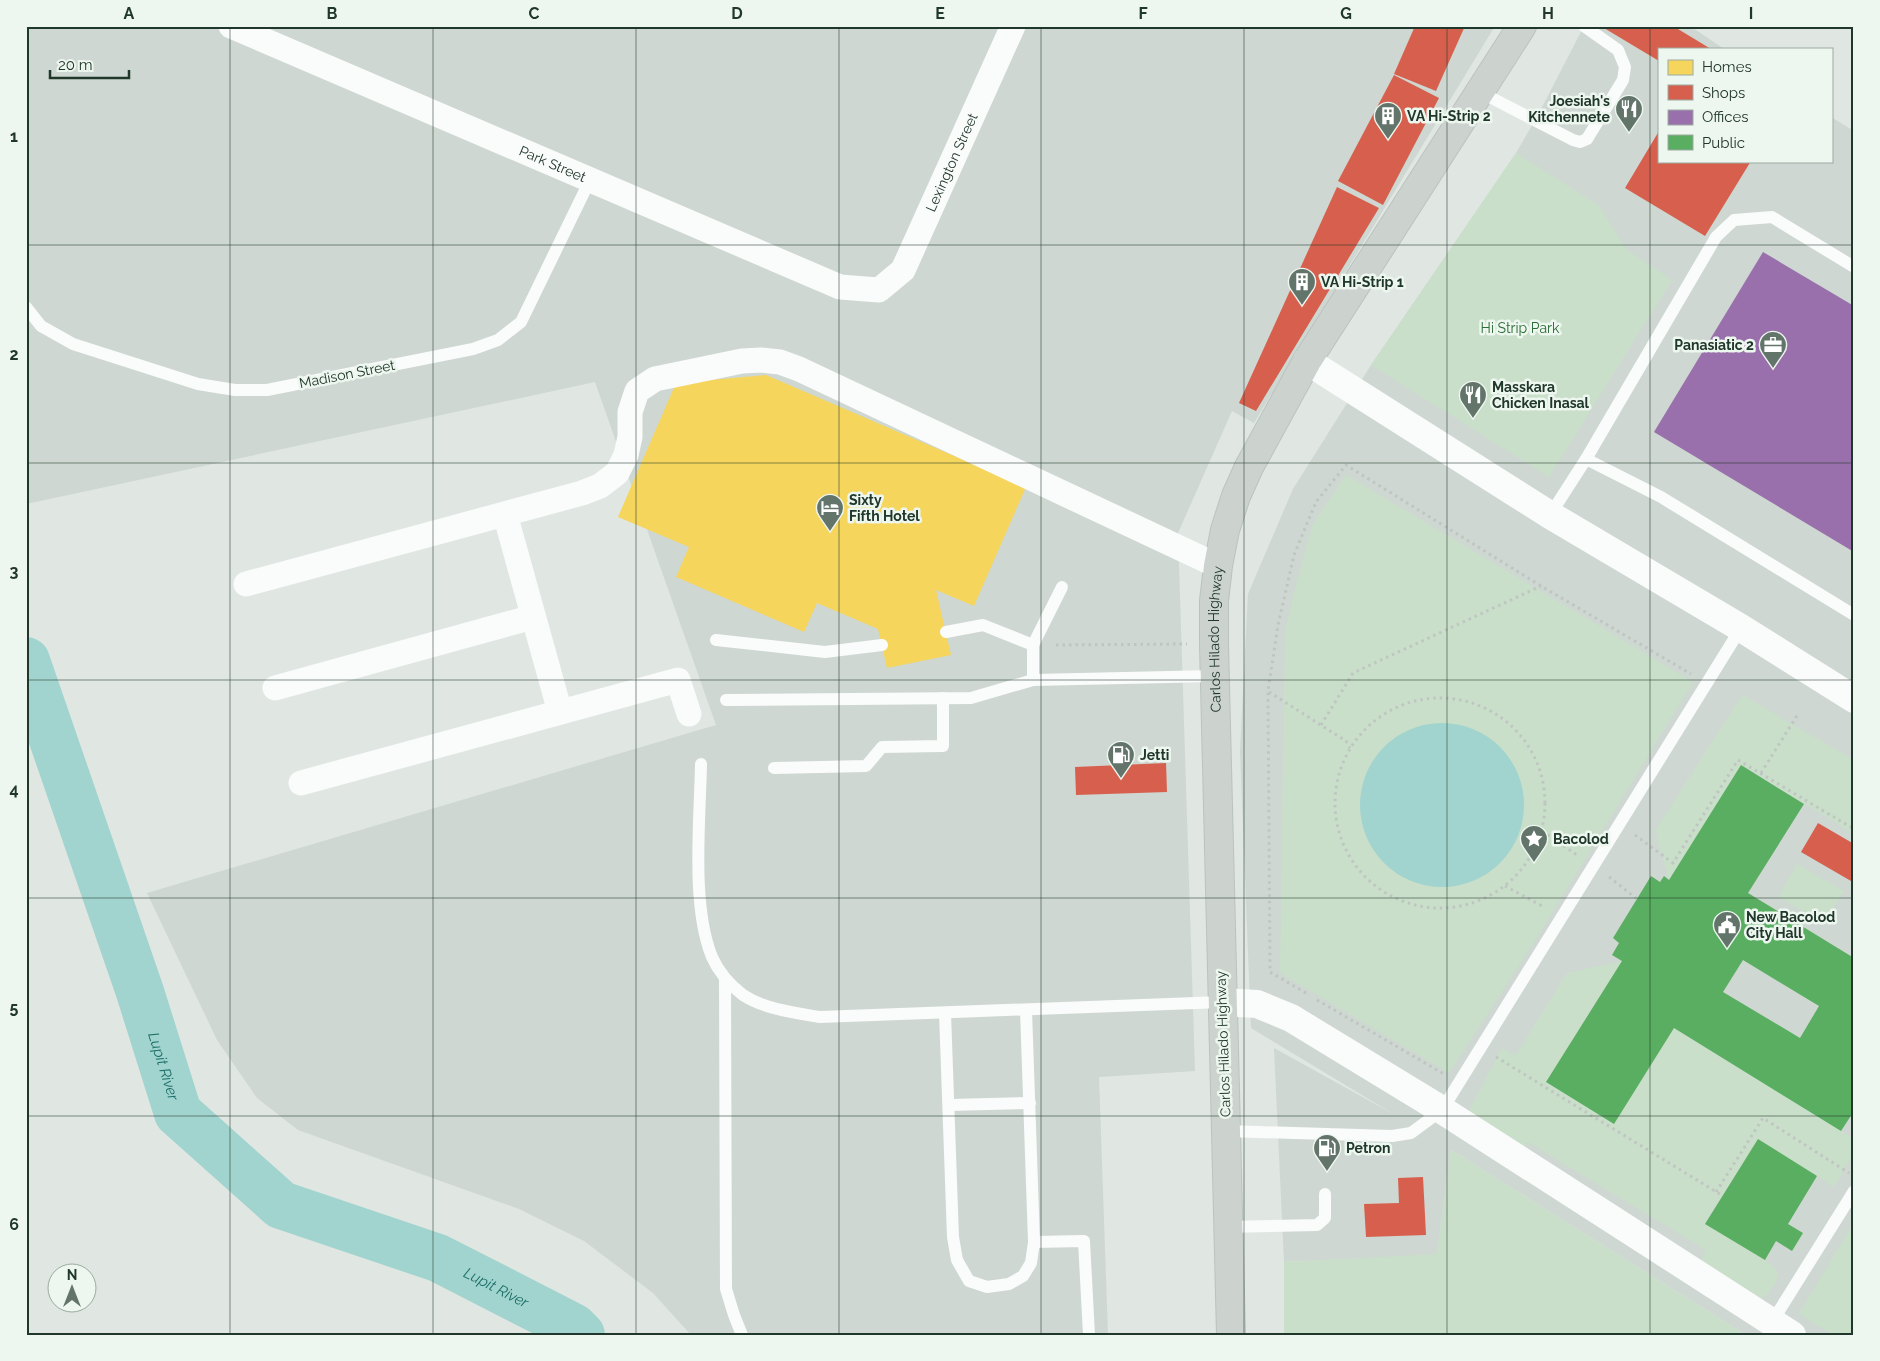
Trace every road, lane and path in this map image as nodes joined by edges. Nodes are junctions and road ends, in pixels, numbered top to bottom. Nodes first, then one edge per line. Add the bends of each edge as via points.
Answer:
1 (231, 26) edge
2 (1013, 26) edge
3 (1522, 26) edge
4 (1584, 26) edge
5 (1480, 92) junction
6 (590, 180) junction
7 (1854, 267) edge
8 (879, 290) joint
9 (26, 307) edge
10 (1307, 361) junction
11 (1586, 460) junction
12 (505, 514) junction
13 (1550, 514) junction
14 (1218, 566) junction
15 (246, 584) dead end
16 (1541, 586) junction
17 (1062, 587) dead end
18 (1854, 616) edge
19 (533, 617) junction
20 (1741, 628) junction
21 (946, 632) dead end
22 (716, 640) dead end
23 (1214, 644) junction
24 (882, 645) dead end
25 (1033, 645) junction
26 (1691, 674) dead end
27 (1214, 676) junction
28 (1033, 680) junction
29 (275, 688) dead end
30 (1268, 691) junction
31 (943, 698) junction
32 (1854, 699) edge
33 (726, 700) dead end
34 (560, 712) junction
35 (689, 714) dead end
36 (1798, 714) dead end
37 (1321, 725) junction
38 (1350, 748) junction
39 (700, 764) dead end
40 (774, 768) dead end
41 (1761, 773) junction
42 (301, 783) dead end
43 (1854, 829) edge
44 (1632, 834) dead end
45 (1505, 886) junction
46 (1562, 916) junction
47 (725, 980) junction
48 (1222, 1002) junction
49 (1026, 1010) junction
50 (945, 1013) junction
51 (1481, 1047) junction
52 (1459, 1082) junction
53 (1030, 1103) junction
54 (949, 1105) junction
55 (1442, 1110) junction
56 (1226, 1131) junction
57 (1325, 1134) junction
58 (1324, 1149) dead end
59 (1854, 1176) edge
60 (1854, 1191) edge
61 (1716, 1192) junction
62 (1325, 1194) dead end
63 (1723, 1196) dead end
64 (1228, 1228) junction
65 (1034, 1242) junction
66 (1782, 1328) edge
67 (742, 1335) edge
68 (1089, 1335) edge
69 (1231, 1335) edge

1 - 6 street, Park Street
2 - 8 street, Lexington Street via 903,270
3 - 5 main road, Carlos Hilado Highway
4 - 5 lane via 1618,50 1625,66 1623,80 1587,139 1573,140
5 - 10 main road, Carlos Hilado Highway
6 - 8 street, Park Street via 840,287
6 - 9 lane, Madison Street via 521,322 498,340 473,349 267,390 234,390 198,384 74,344 41,326
7 - 11 lane via 1772,217 1734,220 1716,237
10 - 13 street
10 - 14 main road, Carlos Hilado Highway via 1236,496
11 - 13 lane
11 - 18 lane via 1661,498
12 - 14 street via 582,493 600,486 617,473 626,455 630,412 637,391 655,379 760,360 780,362 799,369
12 - 15 street
12 - 19 street
13 - 20 street
14 - 23 main road, Carlos Hilado Highway
16 - 26 path
16 - 30 path via 1346,465 1316,502 1294,555 1278,625
16 - 37 path via 1353,673
17 - 25 lane
19 - 29 street
19 - 34 street
20 - 32 street
20 - 46 lane
21 - 25 lane via 982,624
22 - 24 lane via 825,652
23 - 25 path
23 - 27 main road, Carlos Hilado Highway
25 - 28 lane
27 - 28 lane
27 - 48 main road, Carlos Hilado Highway
28 - 31 lane via 971,698
30 - 37 path
30 - 52 path via 1270,972
31 - 33 lane
31 - 40 lane via 943,746 882,747 866,766
34 - 35 street via 678,680
34 - 42 street
36 - 41 path
37 - 38 path via 1346,741
38 - 45 path via 1338,777 1334,810 1342,842 1358,870 1382,891 1412,905 1445,908 1477,902
38 - 45 path via 1372,723 1402,706 1434,699 1467,702 1498,715 1522,738 1539,766 1546,799 1542,832 1528,862
39 - 47 lane via 700,905 712,957
41 - 43 path
41 - 44 path via 1738,760 1673,863
45 - 46 path
46 - 51 lane
47 - 50 lane via 745,996 778,1010 820,1017
47 - 67 lane via 726,1289
48 - 49 lane
48 - 55 street via 1257,1004 1291,1018
48 - 56 main road, Carlos Hilado Highway
49 - 50 lane
49 - 53 lane
50 - 54 lane
51 - 52 lane
51 - 61 path
52 - 55 lane
53 - 54 lane
53 - 65 lane
54 - 65 lane via 953,1237 957,1260 969,1281 987,1287 1009,1284 1023,1276 1031,1263
55 - 57 lane via 1410,1133 1392,1136
55 - 66 street
56 - 57 lane
56 - 64 main road, Carlos Hilado Highway
57 - 58 lane
59 - 61 path via 1763,1118
60 - 66 lane
61 - 63 path
62 - 64 lane via 1325,1218 1317,1225
64 - 69 main road, Carlos Hilado Highway
65 - 68 lane via 1084,1241

